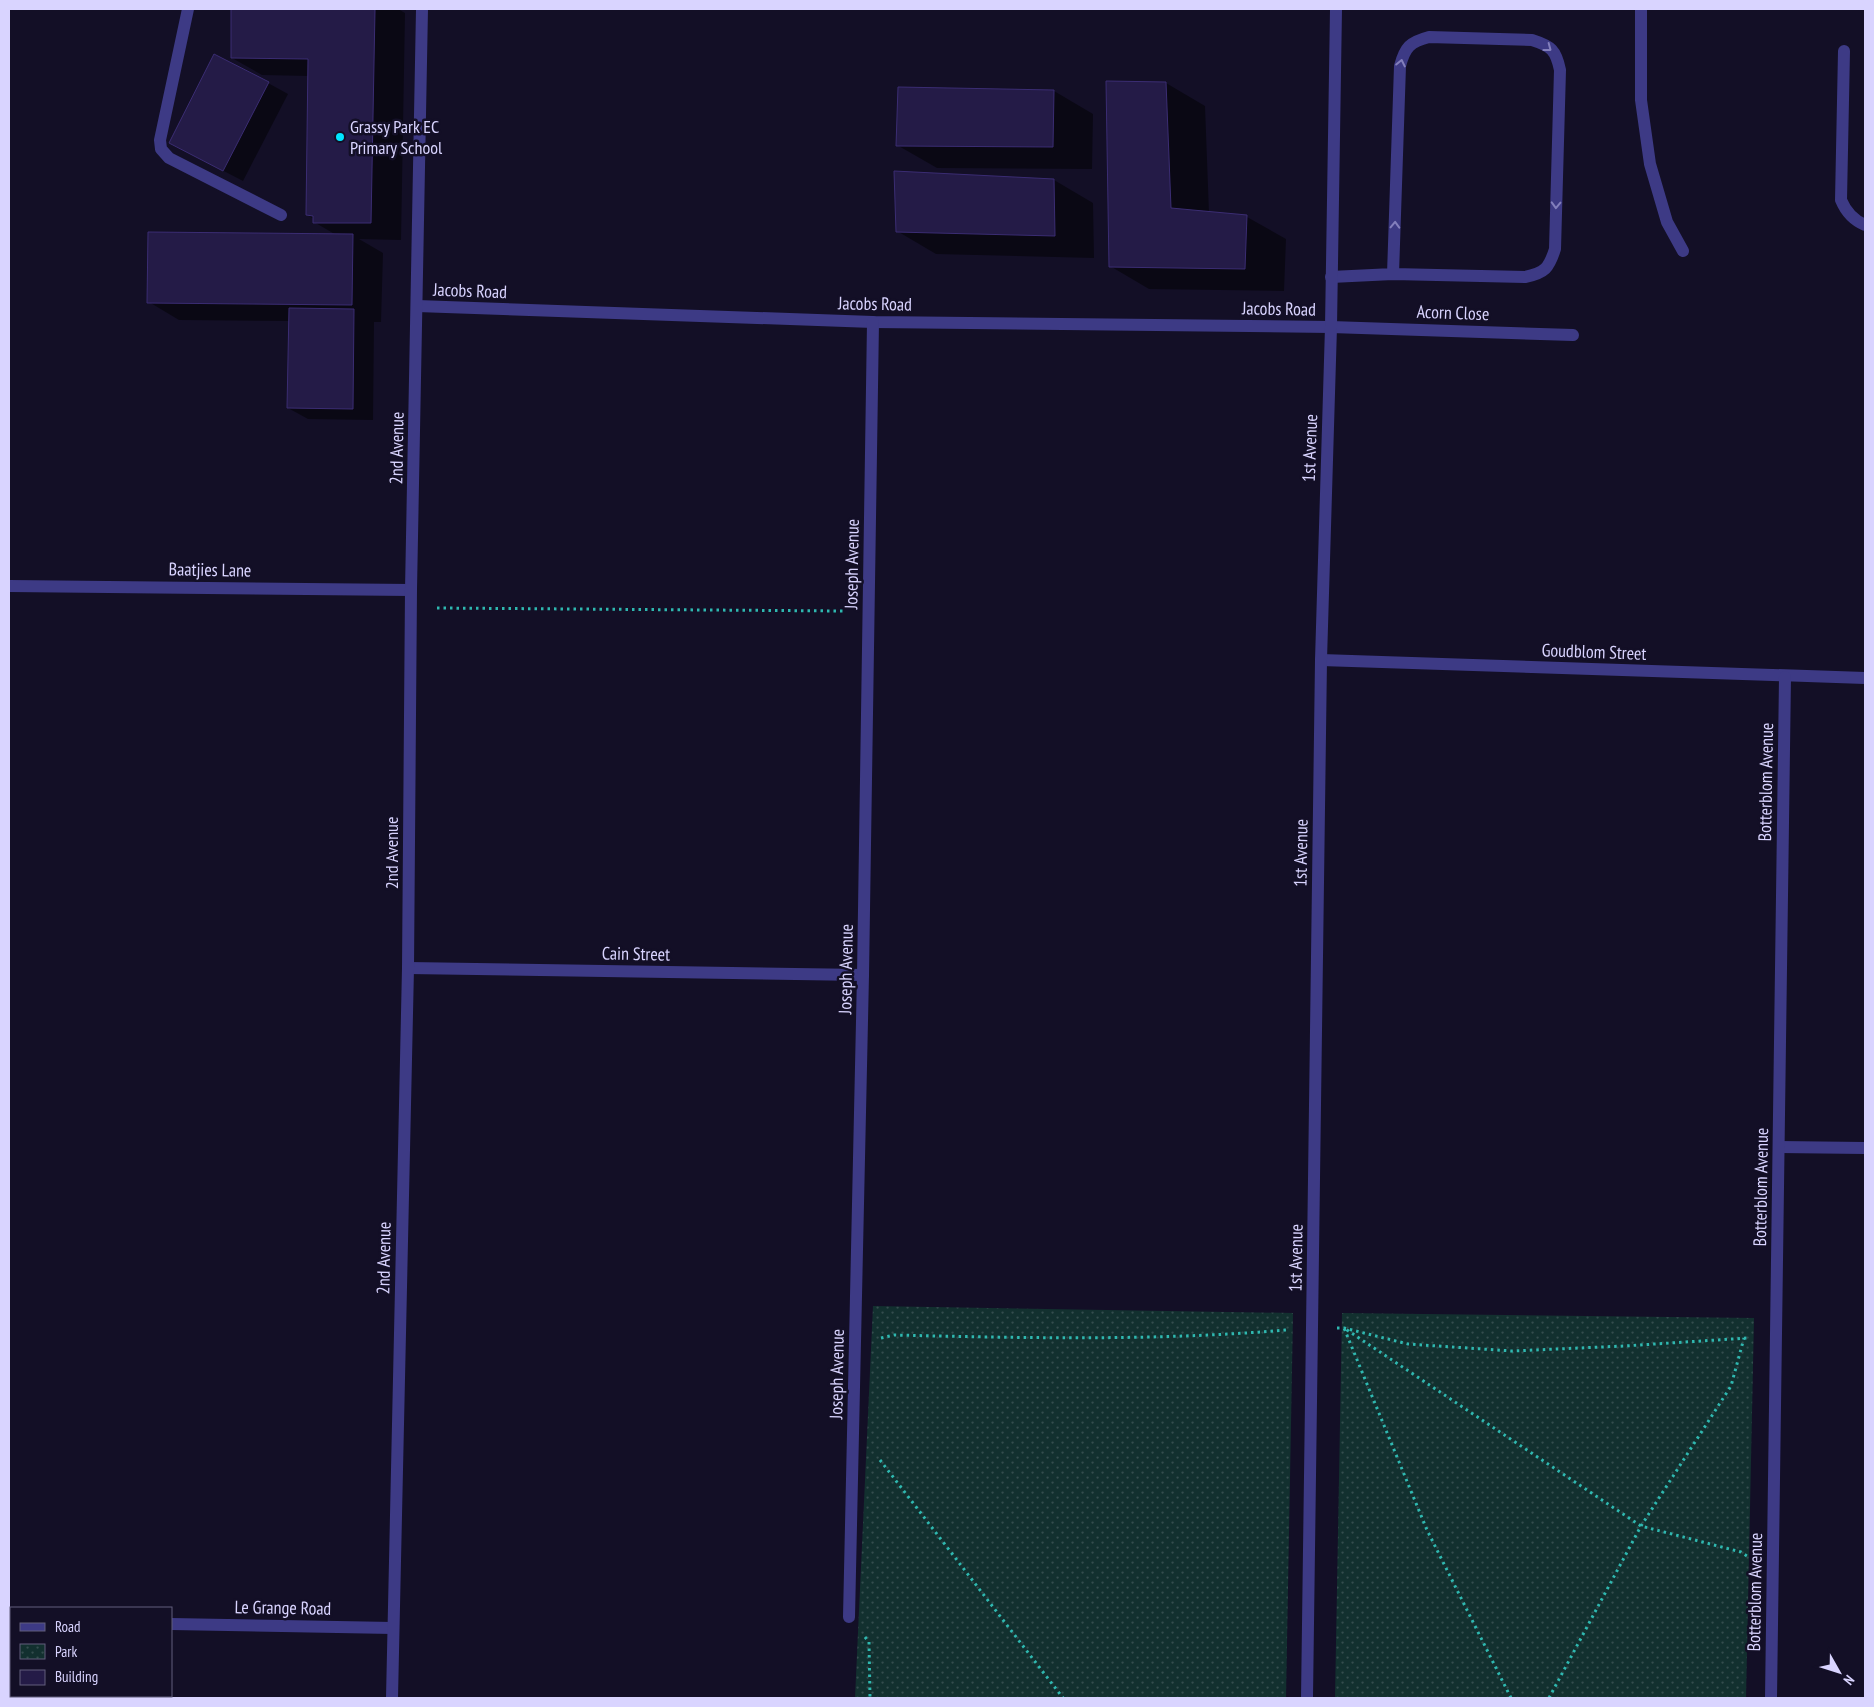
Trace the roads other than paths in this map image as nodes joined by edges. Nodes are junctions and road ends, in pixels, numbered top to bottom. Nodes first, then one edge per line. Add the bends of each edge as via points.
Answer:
1 (188, 9) edge
2 (422, 9) edge
3 (1336, 9) edge
4 (1641, 9) edge
5 (1844, 52) dead end
6 (282, 215) dead end
7 (1865, 225) edge
8 (1683, 251) dead end
9 (1393, 274) junction
10 (1331, 277) junction
11 (417, 306) junction
12 (873, 322) junction
13 (1331, 327) junction
14 (1573, 335) dead end
15 (9, 586) edge
16 (411, 590) junction
17 (1321, 660) junction
18 (1785, 677) junction
19 (1865, 678) edge
20 (408, 968) junction
21 (863, 976) junction
22 (1779, 1147) junction
23 (1865, 1148) edge
24 (849, 1617) road end
25 (172, 1624) edge
26 (393, 1628) junction
27 (392, 1698) edge
28 (1307, 1698) edge
29 (1771, 1698) edge

1 - 6 street via 160,140 161,150 169,158
2 - 11 street, 2nd Avenue
3 - 10 street, 1st Avenue
4 - 8 street via 1641,100 1650,164 1667,222
5 - 7 street via 1841,200 1846,210
9 -> 9 street via 1400,66 1404,51 1415,41 1430,37 1532,40 1547,44 1557,55 1560,70 1555,249 1550,263 1540,274 1525,277
9 - 10 street
10 - 13 street, 1st Avenue
11 - 12 street, Jacobs Road
11 - 16 street, 2nd Avenue
12 - 13 street, Jacobs Road
12 - 21 street, Joseph Avenue
13 - 14 street, Acorn Close
13 - 17 street, 1st Avenue
15 - 16 street, Baatjies Lane
16 - 20 street, 2nd Avenue
17 - 18 street, Goudblom Street
17 - 28 street, 1st Avenue
18 - 19 street, Goudblom Street
18 - 22 street, Botterblom Avenue
20 - 21 street, Cain Street
20 - 26 street, 2nd Avenue
21 - 24 street, Joseph Avenue
22 - 23 street
22 - 29 street, Botterblom Avenue
25 - 26 street, Le Grange Road
26 - 27 street, 2nd Avenue

